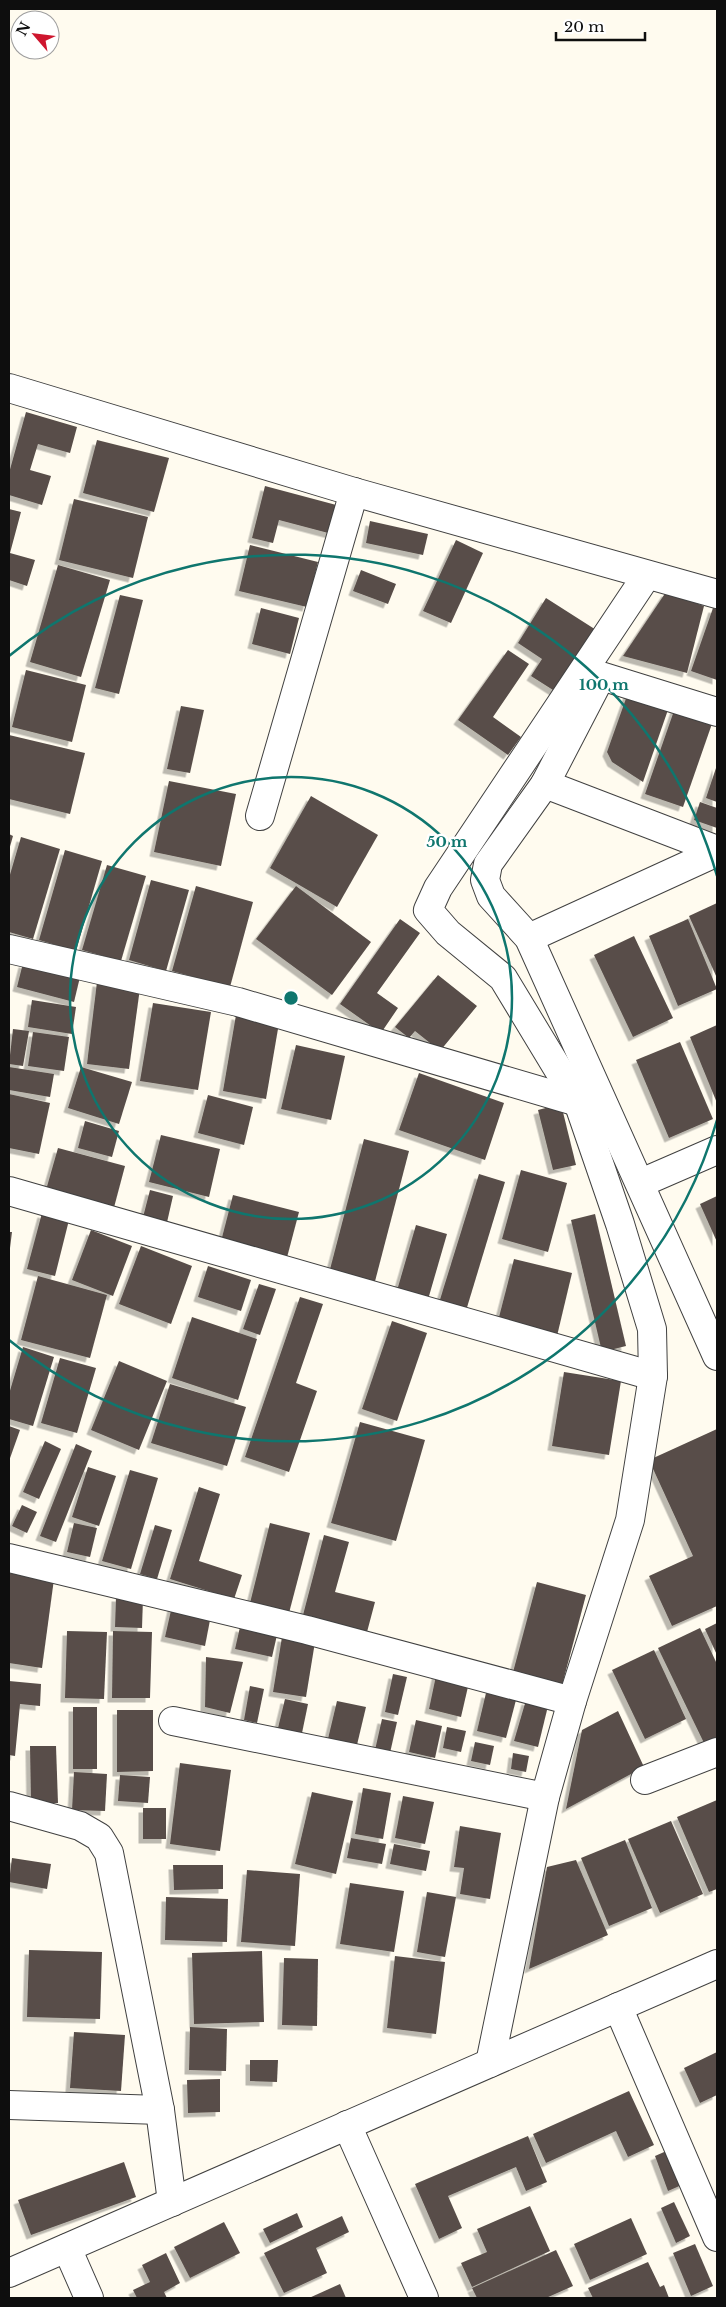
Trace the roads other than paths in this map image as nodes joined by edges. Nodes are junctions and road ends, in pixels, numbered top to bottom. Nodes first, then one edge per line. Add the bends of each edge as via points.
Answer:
1 (9, 388) edge
2 (354, 492) junction
3 (647, 575) junction
4 (717, 594) edge
5 (717, 712) edge
6 (545, 784) junction
7 (260, 816) dead end
8 (717, 851) edge
9 (529, 938) junction
10 (9, 949) edge
11 (578, 1102) junction
12 (717, 1150) edge
13 (641, 1182) junction
14 (9, 1191) edge
15 (717, 1356) edge
16 (653, 1376) junction
17 (9, 1558) edge
18 (572, 1701) junction
19 (173, 1721) dead end
20 (717, 1752) edge
21 (644, 1780) dead end
22 (545, 1797) junction
23 (9, 1806) edge
24 (717, 1964) edge
25 (618, 2007) junction
26 (490, 2063) junction
27 (9, 2105) edge
28 (160, 2110) junction
29 (347, 2125) junction
30 (172, 2202) junction
31 (717, 2237) edge
32 (67, 2248) junction
33 (9, 2274) edge
34 (89, 2298) edge
35 (424, 2298) edge

1 - 2 street
2 - 3 street
2 - 7 street
3 - 4 street
3 - 11 street via 438,888 428,910 448,933 503,978
5 - 6 street via 602,676
6 - 8 street
6 - 9 street via 488,864 485,880 491,896
8 - 9 street
9 - 13 street
10 - 11 street via 238,1002
11 - 16 street via 652,1329
12 - 13 street
13 - 15 street
14 - 16 street
16 - 18 street via 630,1520
17 - 18 street via 307,1630
18 - 22 street
19 - 22 street
20 - 21 street
22 - 26 street
23 - 28 street via 80,1826 99,1837 109,1853
24 - 25 street
25 - 26 street
25 - 31 street
26 - 29 street
27 - 28 street
28 - 30 street
29 - 30 street
29 - 35 street
30 - 32 street
32 - 33 street
32 - 34 street

